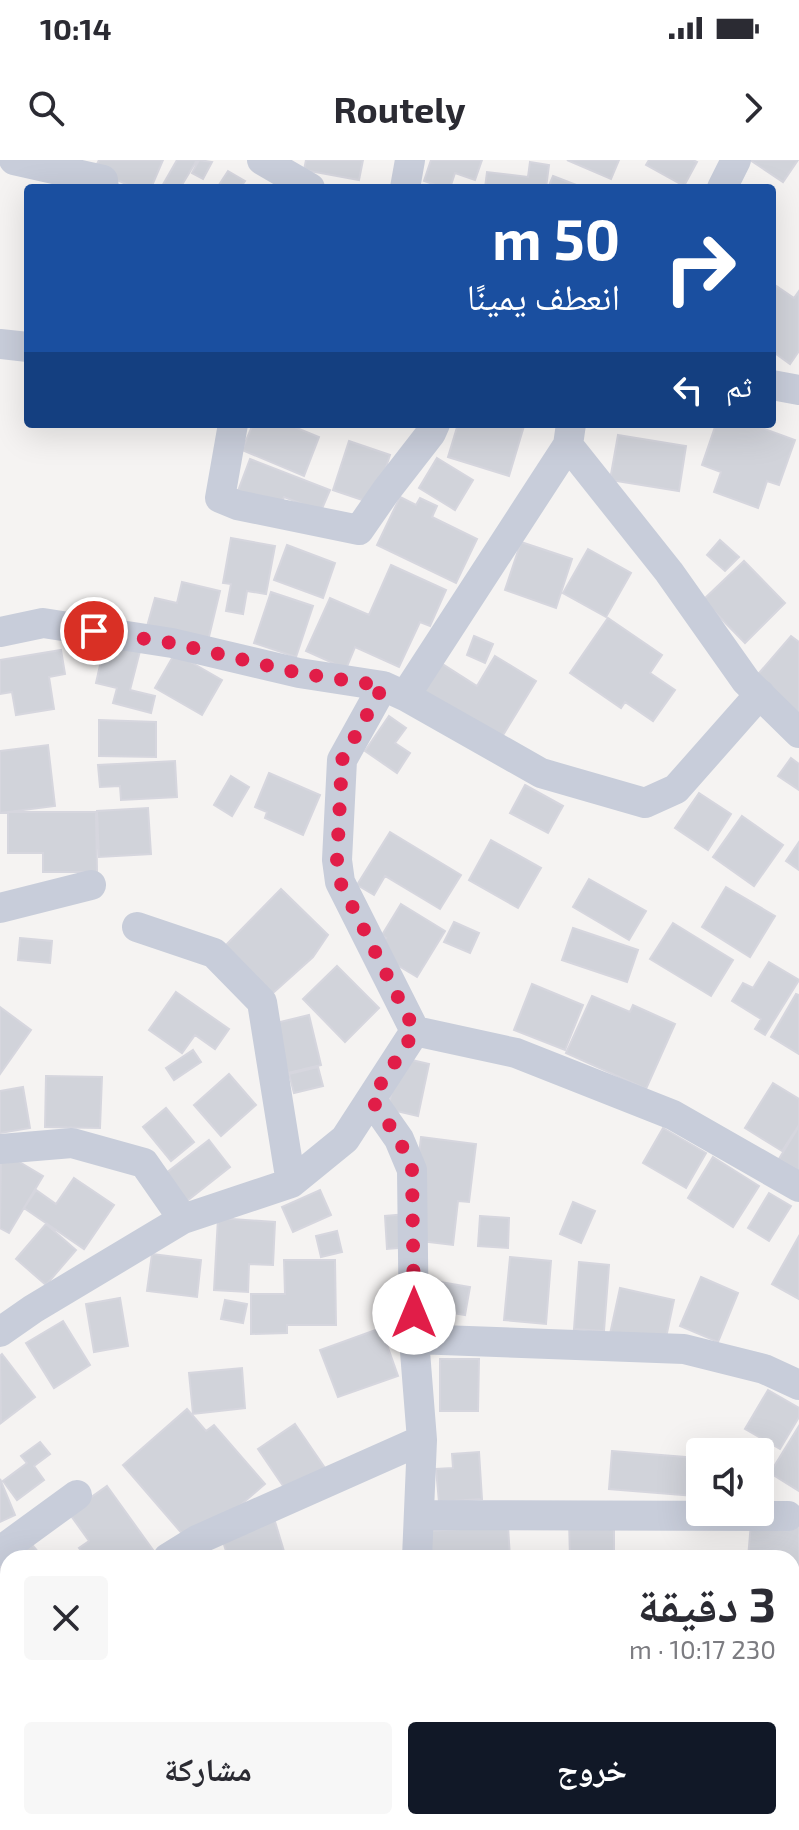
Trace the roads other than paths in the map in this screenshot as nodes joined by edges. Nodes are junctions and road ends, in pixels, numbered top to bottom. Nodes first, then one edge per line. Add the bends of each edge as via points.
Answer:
1 (14, 160) edge
2 (262, 160) edge
3 (410, 160) edge
4 (736, 160) edge
5 (104, 184) edge
6 (303, 184) edge
7 (406, 184) edge
8 (724, 184) edge
9 (0, 344) edge
10 (24, 347) edge
11 (776, 386) edge
12 (799, 390) edge
13 (232, 428) edge
14 (433, 428) edge
15 (570, 435) edge
16 (0, 632) edge
17 (394, 691) junction
18 (760, 694) junction
19 (799, 733) edge
20 (91, 885) dead end
21 (0, 908) edge
22 (137, 927) dead end
23 (415, 1031) junction
24 (371, 1099) junction
25 (0, 1149) edge
26 (291, 1183) junction
27 (799, 1187) edge
28 (183, 1219) junction
29 (0, 1332) edge
30 (414, 1339) junction
31 (799, 1385) edge
32 (422, 1440) junction
33 (77, 1495) dead end
34 (419, 1515) junction
35 (788, 1516) dead end
36 (1, 1550) edge
37 (181, 1550) edge
38 (417, 1550) edge

1 - 5 street
2 - 6 street
3 - 7 street
4 - 8 street
9 - 10 street
11 - 12 street
13 - 14 street via 220,498 359,530
15 - 17 street
15 - 18 street
16 - 17 street via 43,623 172,643
17 - 18 street via 541,773 645,803 676,789
17 - 23 street via 342,760 337,860 340,882
18 - 19 street
20 - 21 street
22 - 26 street via 214,953 262,1002
23 - 24 street
23 - 27 street via 516,1053 673,1115
24 - 26 street via 345,1139
24 - 30 street via 399,1139 412,1170
25 - 28 street via 72,1143 144,1163
26 - 28 street
28 - 29 street
30 - 31 street via 684,1349 764,1369
30 - 32 street
32 - 34 street
32 - 37 street
33 - 36 street
34 - 35 street
34 - 38 street

